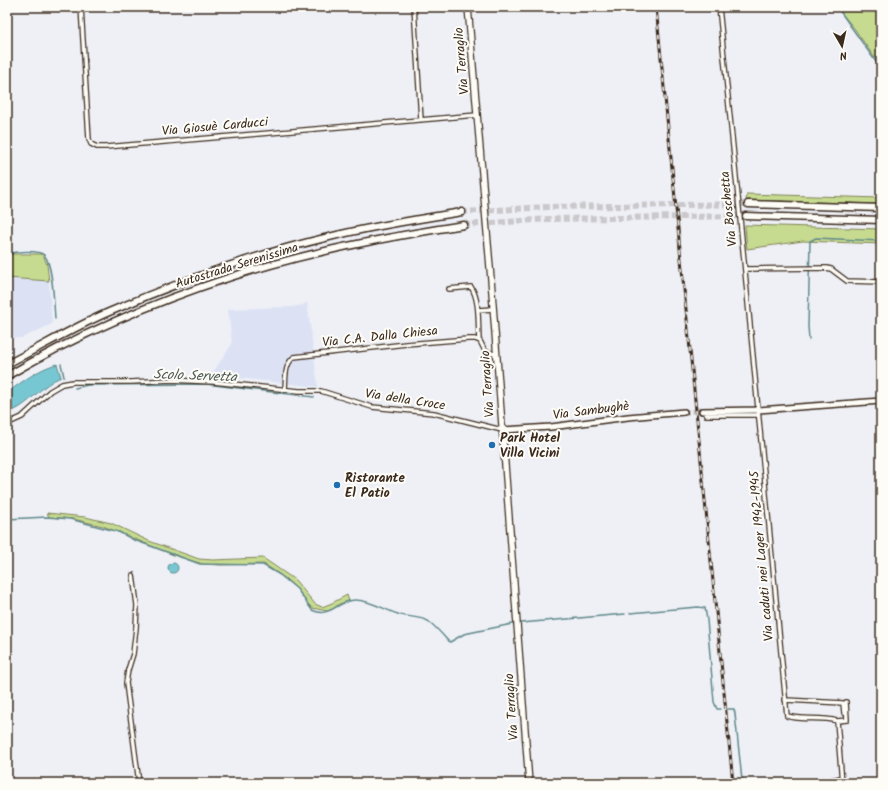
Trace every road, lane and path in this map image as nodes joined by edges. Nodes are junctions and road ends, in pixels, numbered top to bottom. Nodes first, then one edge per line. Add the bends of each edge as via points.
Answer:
1 (81, 7) edge
2 (414, 7) edge
3 (468, 7) edge
4 (719, 7) edge
5 (477, 115) junction
6 (421, 120) junction
7 (748, 204) tunnel mouth
8 (881, 208) edge
9 (462, 212) tunnel mouth
10 (746, 216) tunnel mouth
11 (881, 220) edge
12 (464, 225) tunnel mouth
13 (745, 269) junction
14 (881, 282) edge
15 (449, 289) dead end
16 (493, 308) junction
17 (478, 310) junction
18 (479, 340) junction
19 (497, 355) junction
20 (7, 364) edge
21 (7, 376) edge
22 (285, 390) junction
23 (881, 401) edge
24 (702, 411) tunnel mouth
25 (684, 412) tunnel mouth
26 (758, 412) junction
27 (706, 415) tunnel mouth
28 (7, 422) edge
29 (502, 430) junction
30 (133, 575) dead end
31 (786, 700) junction
32 (846, 702) dead end
33 (844, 713) dead end
34 (837, 720) junction
35 (841, 778) junction
36 (140, 783) edge
37 (529, 783) edge
38 (825, 783) edge
39 (842, 783) edge

1 - 6 street, Via Giosuè Carducci via 89,139 91,144 97,147
2 - 6 street
3 - 5 main road, Via Terraglio
4 - 13 street, Via Boschetta, bridge
5 - 6 street, Via Giosuè Carducci
5 - 16 main road, Via Terraglio
7 - 8 highway
9 - 20 highway, Autostrada Serenissima via 329,236 229,265 167,287 107,313
10 - 11 highway
12 - 21 highway, Autostrada Serenissima via 329,250 231,277 111,324
13 - 14 street via 830,269 847,281
13 - 26 street, Via Boschetta
15 - 17 street via 471,287 475,292
16 - 17 street
16 - 19 main road, Via Terraglio
17 - 18 street
18 - 19 street via 487,353
18 - 22 street, Via C.A. Dalla Chiesa via 441,341 294,357 286,367
19 - 29 main road, Via Terraglio
22 - 28 street, Via della Croce via 178,380 73,382 62,384 50,391 22,417
22 - 29 street, Via della Croce via 321,391 372,407 434,413
23 - 26 street
24 - 26 street
25 - 29 street, Via Sambughè
26 - 27 street
26 - 31 street, Via caduti nei Lager 1942-1945
29 - 37 main road, Via Terraglio
30 - 36 street via 137,605 136,628 126,683
31 - 33 street via 843,702
31 - 34 street, Via caduti nei Lager 1942-1945 via 787,716 806,720
32 - 34 street via 847,720
34 - 35 street
35 - 38 street
35 - 39 street

